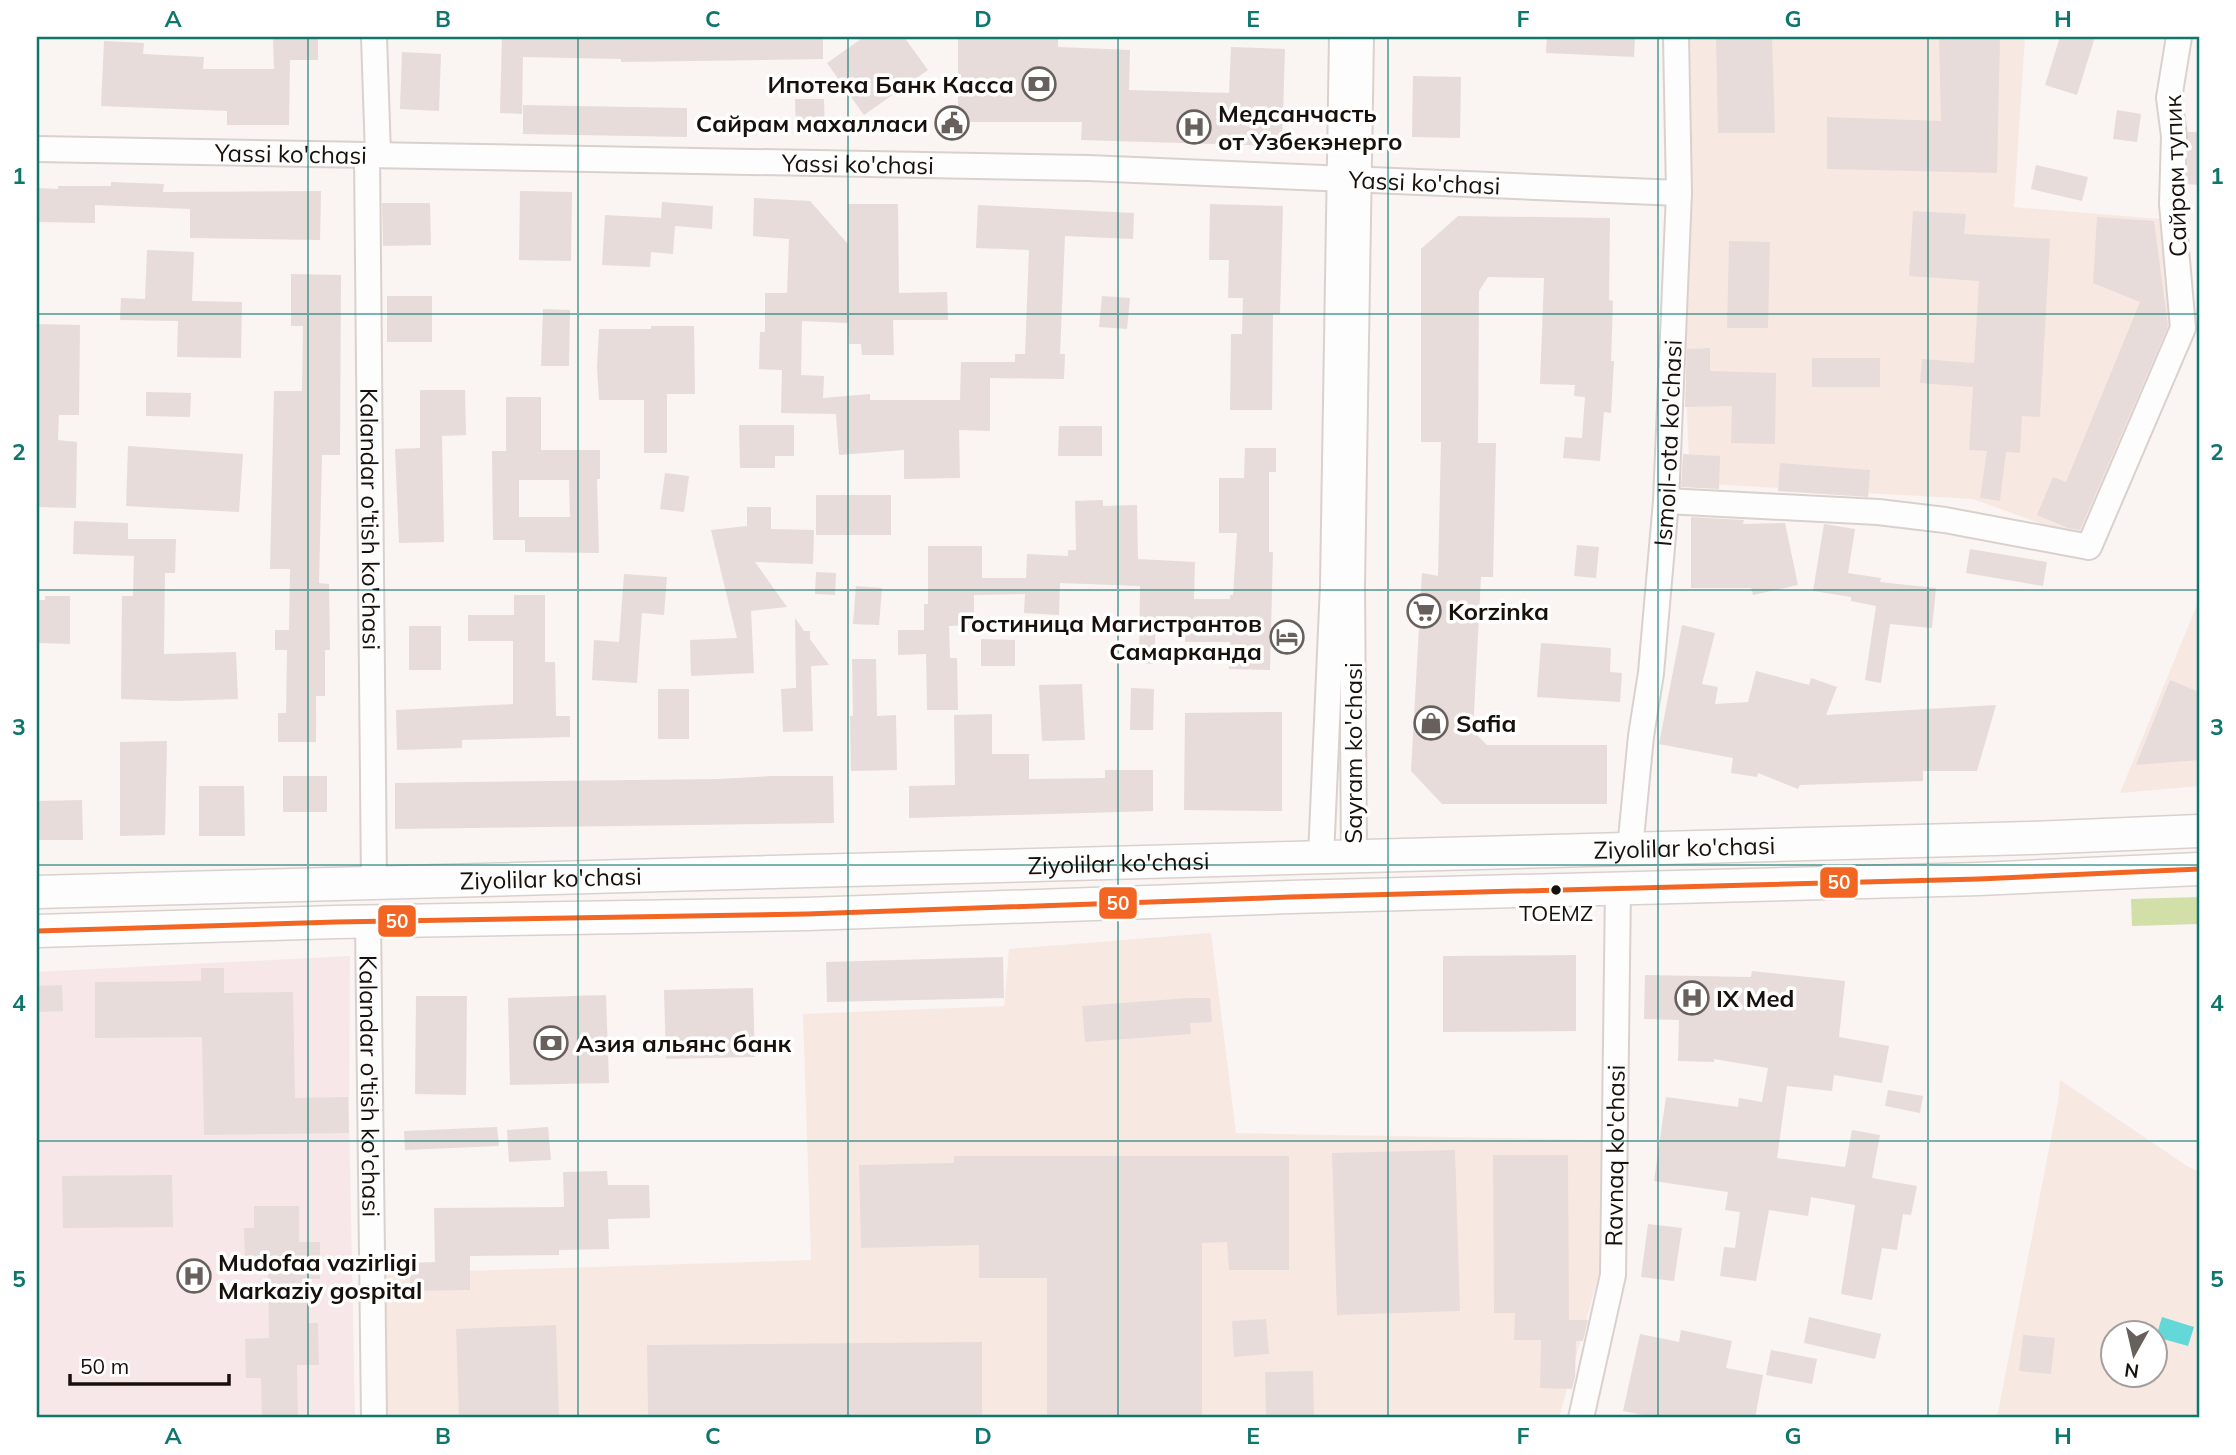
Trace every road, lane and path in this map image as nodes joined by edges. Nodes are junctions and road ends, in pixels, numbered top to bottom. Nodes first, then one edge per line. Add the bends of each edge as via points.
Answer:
1 (374, 37) edge
2 (1342, 37) edge
3 (1361, 37) edge
4 (1676, 37) edge
5 (2179, 37) edge
6 (37, 149) edge
7 (373, 155) junction
8 (1349, 179) junction
9 (1679, 193) junction
10 (1666, 501) junction
11 (2199, 831) edge
12 (1630, 849) junction
13 (1354, 857) junction
14 (1321, 858) junction
15 (2199, 869) edge
16 (805, 872) junction
17 (374, 883) junction
18 (198, 888) junction
19 (1618, 888) junction
20 (37, 892) edge
21 (1336, 896) junction
22 (807, 914) junction
23 (368, 923) junction
24 (200, 926) junction
25 (37, 931) edge
26 (374, 1418) edge
27 (1581, 1418) edge

1 - 7 street, Kalandar o'tish ko'chasi
2 - 8 street, Sayram ko'chasi
3 - 8 street, Sayram ko'chasi
4 - 9 street, Ismoil-ota ko'chasi
5 - 10 street, Сайрам тупик via 2169,98 2183,328 2089,547 1878,512
6 - 7 street, Yassi ko'chasi
7 - 8 street, Yassi ko'chasi via 1088,168
7 - 17 street, Kalandar o'tish ko'chasi
8 - 9 street, Yassi ko'chasi
8 - 13 street, Sayram ko'chasi
8 - 14 street, Sayram ko'chasi
9 - 10 street, Ismoil-ota ko'chasi
10 - 12 street, Ismoil-ota ko'chasi
11 - 12 main road, Ziyolilar ko'chasi
12 - 13 main road, Ziyolilar ko'chasi
13 - 14 main road, Ziyolilar ko'chasi
13 - 21 main road, Sayram ko'chasi
14 - 16 main road, Ziyolilar ko'chasi
14 - 21 main road, Sayram ko'chasi
15 - 19 main road, Ziyolilar ko'chasi
16 - 17 main road, Ziyolilar ko'chasi
16 - 22 main road
17 - 18 main road, Ziyolilar ko'chasi
18 - 20 main road, Ziyolilar ko'chasi
18 - 24 main road
19 - 21 main road, Ziyolilar ko'chasi
19 - 27 street, Ravnaq ko'chasi via 1613,1275
21 - 22 main road, Ziyolilar ko'chasi
22 - 23 main road, Ziyolilar ko'chasi
23 - 24 main road, Ziyolilar ko'chasi
23 - 26 street, Kalandar o'tish ko'chasi
24 - 25 main road, Ziyolilar ko'chasi

